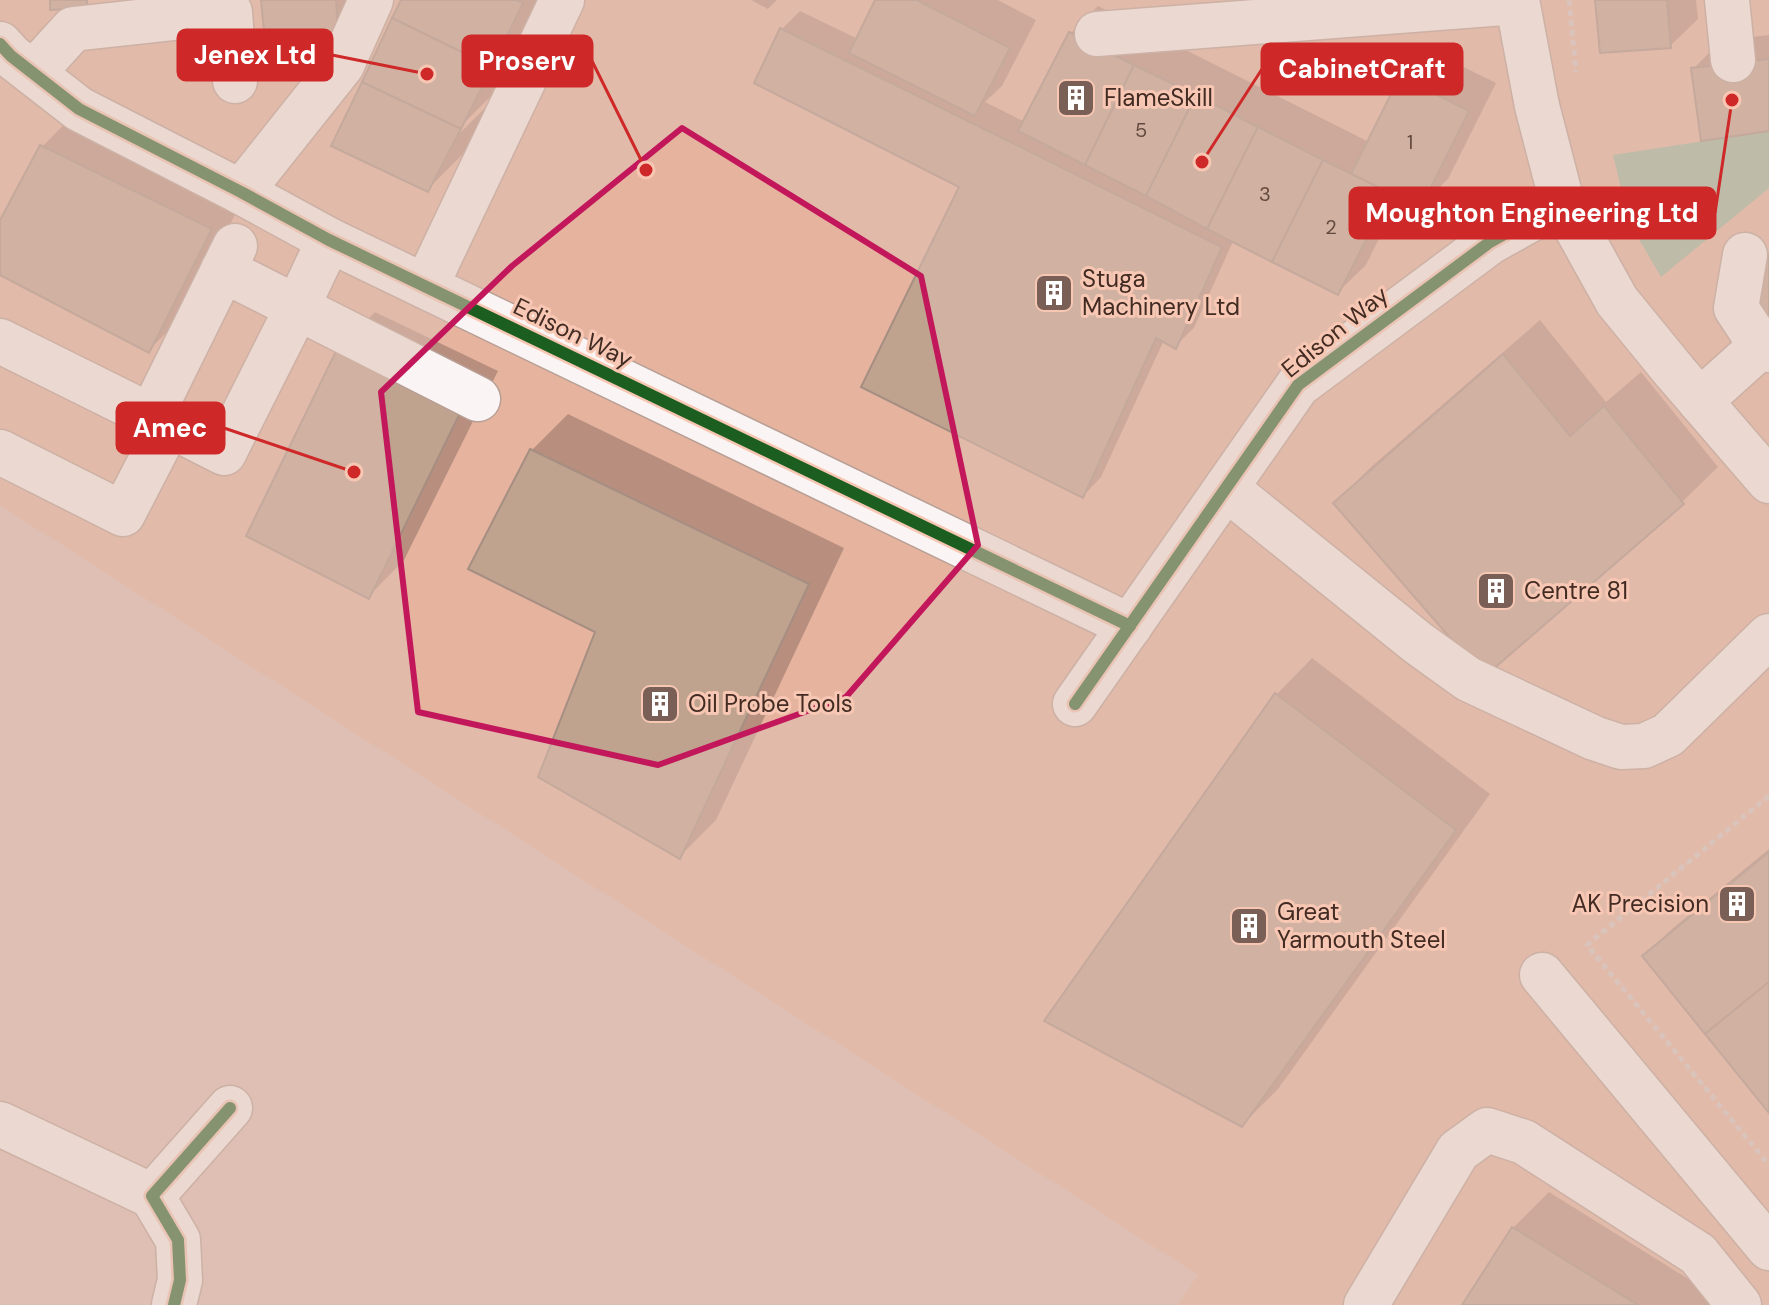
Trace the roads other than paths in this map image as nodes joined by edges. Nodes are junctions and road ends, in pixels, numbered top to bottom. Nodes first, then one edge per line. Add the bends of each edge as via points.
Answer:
1 (371, 0) edge
2 (562, 0) edge
3 (1727, 0) edge
4 (1517, 1) edge
5 (1097, 34) dead end
6 (11, 59) edge
7 (1733, 60) dead end
8 (235, 81) dead end
9 (241, 192) junction
10 (1562, 202) junction
11 (329, 240) junction
12 (1745, 255) dead end
13 (426, 286) junction
14 (297, 308) junction
15 (0, 341) edge
16 (1765, 348) edge
17 (478, 399) dead end
18 (1700, 401) junction
19 (160, 420) junction
20 (0, 452) edge
21 (1769, 481) edge
22 (1226, 488) junction
23 (1130, 626) junction
24 (1769, 636) edge
25 (1075, 704) dead end
26 (1542, 975) dead end
27 (230, 1108) dead end
28 (0, 1124) edge
29 (152, 1196) junction
30 (1769, 1248) edge
31 (174, 1305) edge
32 (1366, 1305) edge
33 (1739, 1305) edge

1 - 9 street via 342,65
2 - 13 street
3 - 7 street
4 - 5 street
4 - 10 street
6 - 8 street via 73,29 230,12
6 - 9 street, Edison Way via 79,109
9 - 11 street, Edison Way
10 - 18 street via 1617,301
10 - 22 street, Edison Way via 1490,242 1298,385
11 - 13 street, Edison Way
11 - 14 street
12 - 16 street via 1736,308
13 - 23 street, Edison Way
14 - 17 street
14 - 19 street via 224,453
14 - 19 street via 229,258
15 - 19 street
16 - 18 street
18 - 21 street
19 - 20 street via 123,514
22 - 23 street, Edison Way
22 - 24 street via 1468,679 1621,747 1644,746 1668,735
23 - 25 street, Edison Way
26 - 30 street
27 - 29 street
28 - 29 street
29 - 31 street via 178,1240 180,1280
32 - 33 street via 1458,1151 1487,1130 1524,1142 1698,1254

